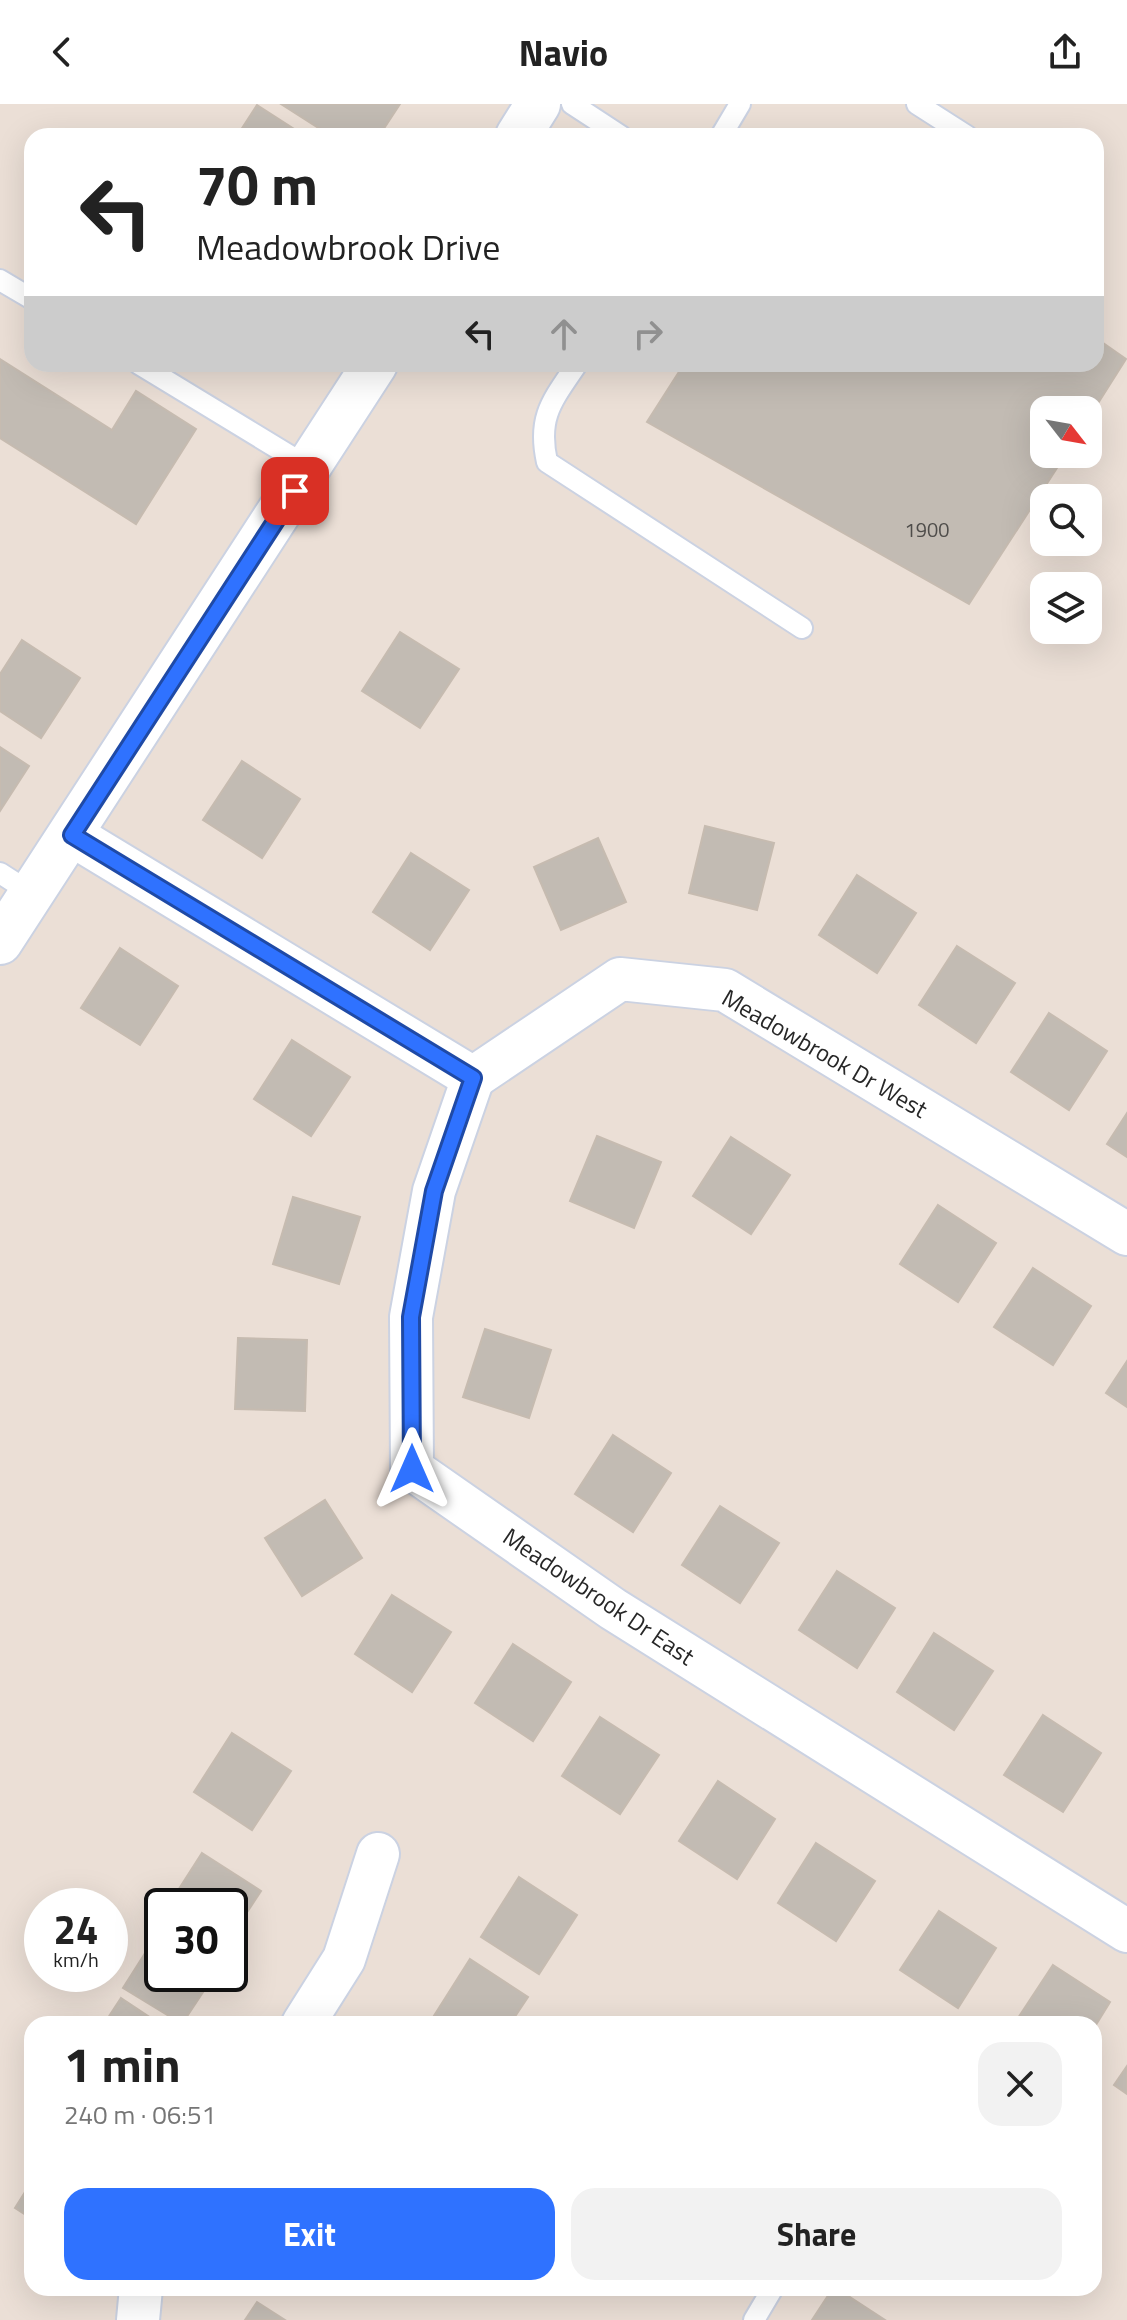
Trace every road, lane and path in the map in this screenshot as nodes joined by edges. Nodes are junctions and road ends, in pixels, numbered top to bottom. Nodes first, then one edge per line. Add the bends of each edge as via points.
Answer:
1 (538, 104) edge
2 (572, 104) edge
3 (740, 104) edge
4 (917, 104) edge
5 (523, 128) edge
6 (609, 128) edge
7 (726, 128) edge
8 (954, 128) edge
9 (0, 280) edge
10 (24, 294) edge
11 (152, 372) edge
12 (370, 372) edge
13 (572, 372) edge
14 (310, 468) junction
15 (802, 628) dead end
16 (72, 835) junction
17 (15, 883) edge
18 (0, 942) edge
19 (473, 1078) junction
20 (1127, 1234) edge
21 (378, 1854) dead end
22 (1127, 1931) edge
23 (308, 2016) edge
24 (140, 2296) edge
25 (768, 2296) edge
26 (138, 2320) edge
27 (754, 2320) edge

1 - 5 street
2 - 6 lane
3 - 7 lane
4 - 8 lane
9 - 10 lane
11 - 14 lane
12 - 14 street
13 - 15 lane via 547,408 541,436 547,462
14 - 16 street
16 - 17 street
16 - 19 street
17 - 18 street
19 - 20 street, Meadowbrook Dr West via 620,979 725,990
19 - 22 street, Meadowbrook Dr East via 434,1191 411,1317 412,1469 613,1609
21 - 23 street via 344,1959
24 - 26 street
25 - 27 lane

